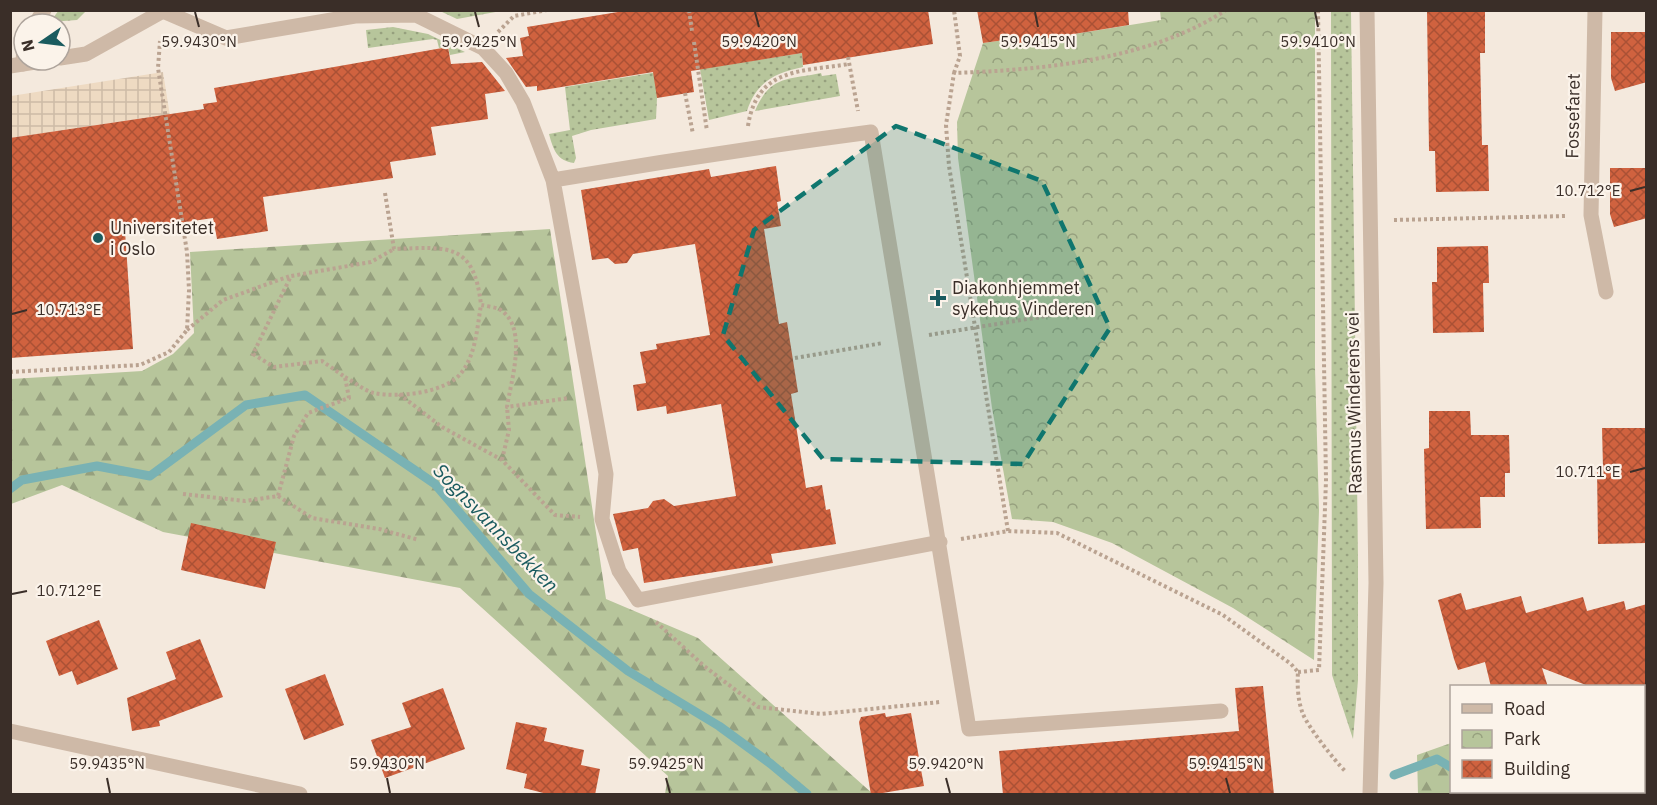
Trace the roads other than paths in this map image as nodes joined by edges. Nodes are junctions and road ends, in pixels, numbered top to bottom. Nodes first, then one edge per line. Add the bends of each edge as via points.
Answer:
1 (1366, 10) edge
2 (1595, 10) edge
3 (163, 11) edge
4 (72, 56) edge
5 (553, 180) junction
6 (1605, 292) dead end
7 (940, 542) junction
8 (1221, 711) dead end
9 (10, 731) edge
10 (1371, 790) edge
11 (300, 795) edge

1 - 10 street, Rasmus Winderens vei via 1376,583
2 - 6 street, Fossefaret via 1591,215
3 - 4 street via 86,54
3 - 5 street via 226,38 356,16 416,15 483,48 506,73 523,102
5 - 7 street via 702,154 871,132
5 - 7 street via 606,474 602,519 619,572 638,600
7 - 8 street via 969,729
9 - 11 street

